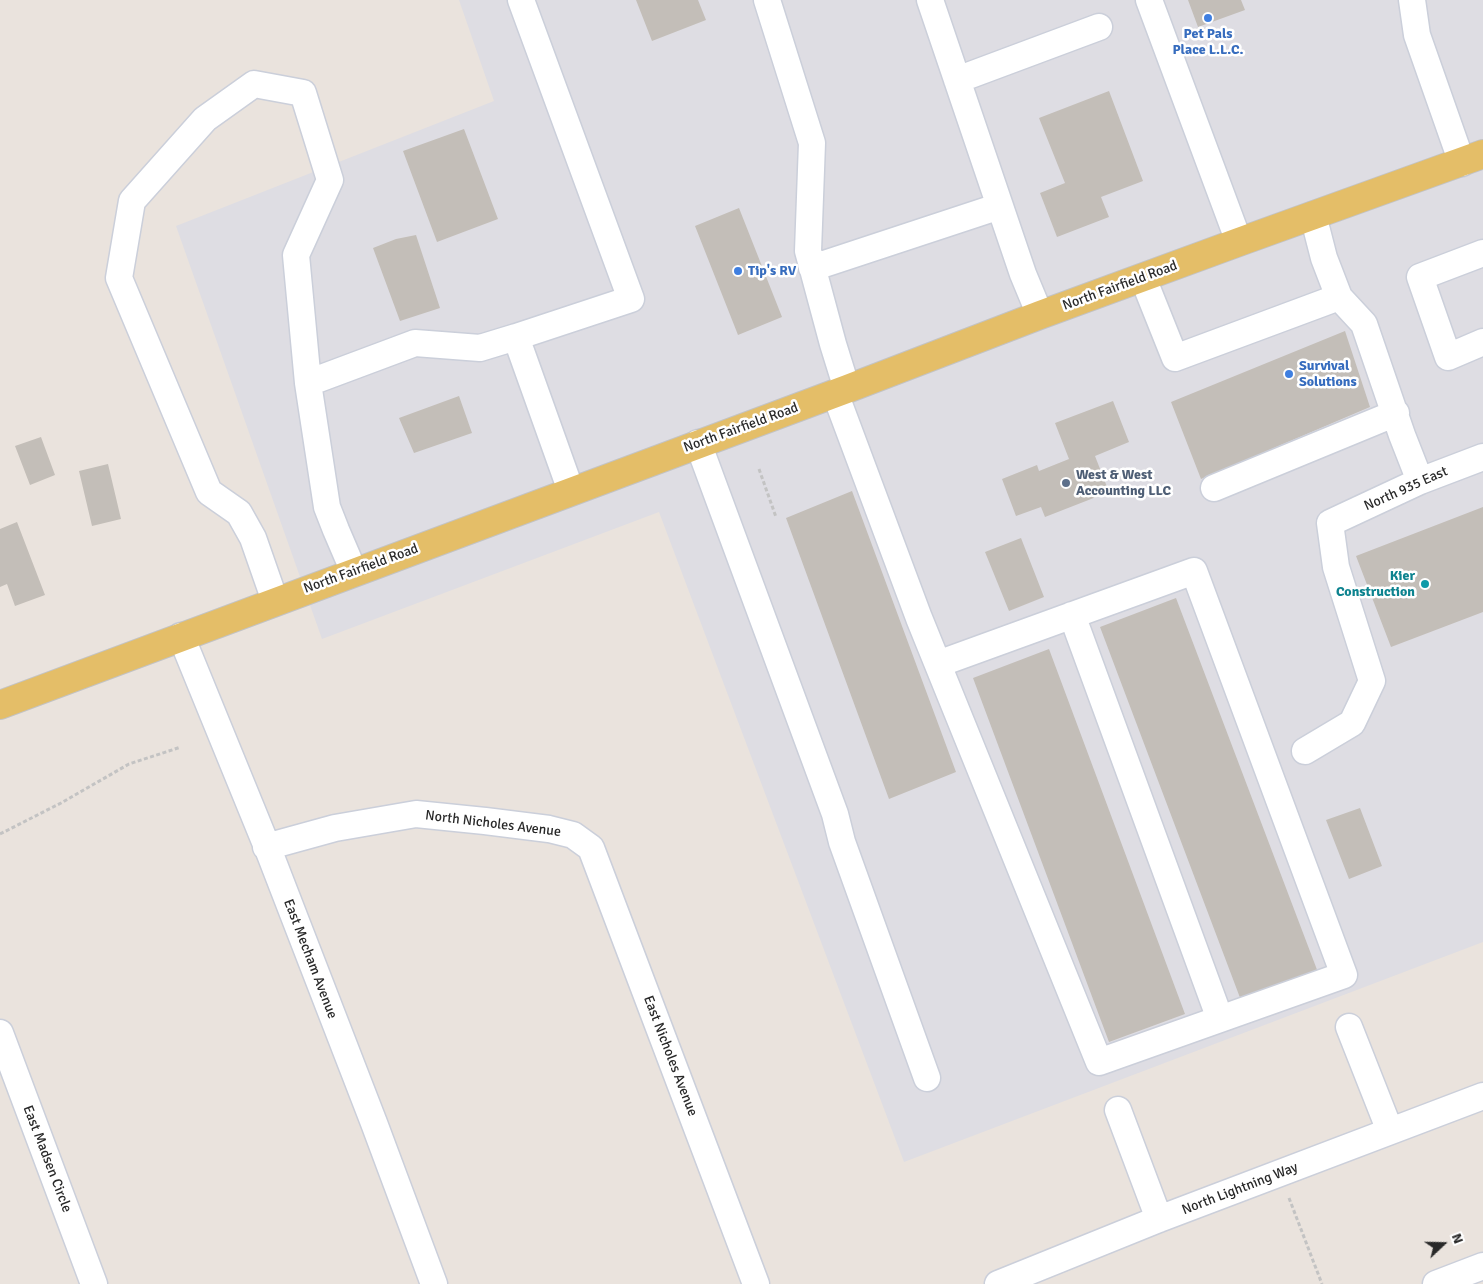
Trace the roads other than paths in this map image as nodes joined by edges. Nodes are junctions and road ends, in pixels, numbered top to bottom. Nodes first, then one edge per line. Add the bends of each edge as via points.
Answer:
1 (521, 0) edge
2 (767, 0) edge
3 (930, 0) edge
4 (1149, 0) edge
5 (1412, 0) edge
6 (1099, 27) dead end
7 (957, 80) junction
8 (1472, 159) edge
9 (1000, 206) junction
10 (1313, 215) junction
11 (1239, 242) junction
12 (1483, 253) edge
13 (812, 268) junction
14 (1143, 278) junction
15 (1339, 297) junction
16 (1040, 315) junction
17 (516, 337) junction
18 (1483, 342) edge
19 (308, 383) junction
20 (841, 391) junction
21 (1396, 413) junction
22 (698, 444) junction
23 (1483, 457) edge
24 (1420, 481) junction
25 (1214, 488) dead end
26 (571, 491) junction
27 (354, 572) junction
28 (275, 601) junction
29 (1072, 615) junction
30 (181, 636) junction
31 (938, 664) junction
32 (0, 704) edge
33 (1305, 751) dead end
34 (574, 835) joint
35 (266, 847) junction
36 (1220, 1019) junction
37 (1349, 1027) dead end
38 (0, 1033) edge
39 (927, 1078) dead end
40 (1483, 1096) edge
41 (1118, 1110) dead end
42 (1390, 1131) junction
43 (1159, 1219) junction
44 (1483, 1266) edge
45 (94, 1284) edge
46 (434, 1284) edge
47 (756, 1284) edge
48 (998, 1284) edge
49 (1436, 1284) edge

1 - 17 street via 631,299
2 - 13 street via 812,143 808,251
3 - 7 street
4 - 11 street
5 - 8 street via 1417,35
6 - 7 street
7 - 9 street
8 - 10 main road, North Fairfield Road
9 - 13 street
9 - 16 street
10 - 11 main road, North Fairfield Road
10 - 15 street via 1324,258
11 - 14 main road, North Fairfield Road
12 - 18 street via 1420,277 1448,357
13 - 20 street via 833,344
14 - 15 street via 1175,358
14 - 16 main road, North Fairfield Road
15 - 21 street via 1364,324
16 - 20 main road, North Fairfield Road
17 - 19 street via 480,348 415,343
17 - 26 street
19 - 27 street via 327,506
19 - 28 street via 296,254 330,180 303,93 254,84 205,119 132,201 118,278 209,492 239,513 253,538
20 - 22 main road, North Fairfield Road
20 - 31 street via 919,618
21 - 24 street
21 - 25 street
22 - 26 main road, North Fairfield Road
22 - 39 street via 836,814 842,842
23 - 24 street, North 935 East
24 - 33 street, North 935 East via 1330,522 1336,567 1372,681 1352,723
26 - 27 main road, North Fairfield Road
27 - 28 main road, North Fairfield Road
28 - 30 main road, North Fairfield Road
29 - 31 street
29 - 36 street
29 - 36 street via 1194,571 1344,975
30 - 32 main road, North Fairfield Road
30 - 35 street, East Mecham Avenue
31 - 36 street via 1099,1062
34 - 35 street, North Nicholes Avenue via 416,814 335,828
34 - 47 street, East Nicholes Avenue via 591,848
35 - 46 street, East Mecham Avenue
37 - 42 street
38 - 45 street, East Madsen Circle
40 - 42 street, North Lightning Way
41 - 43 street
42 - 43 street, North Lightning Way
43 - 48 street, North Lightning Way
44 - 49 street

